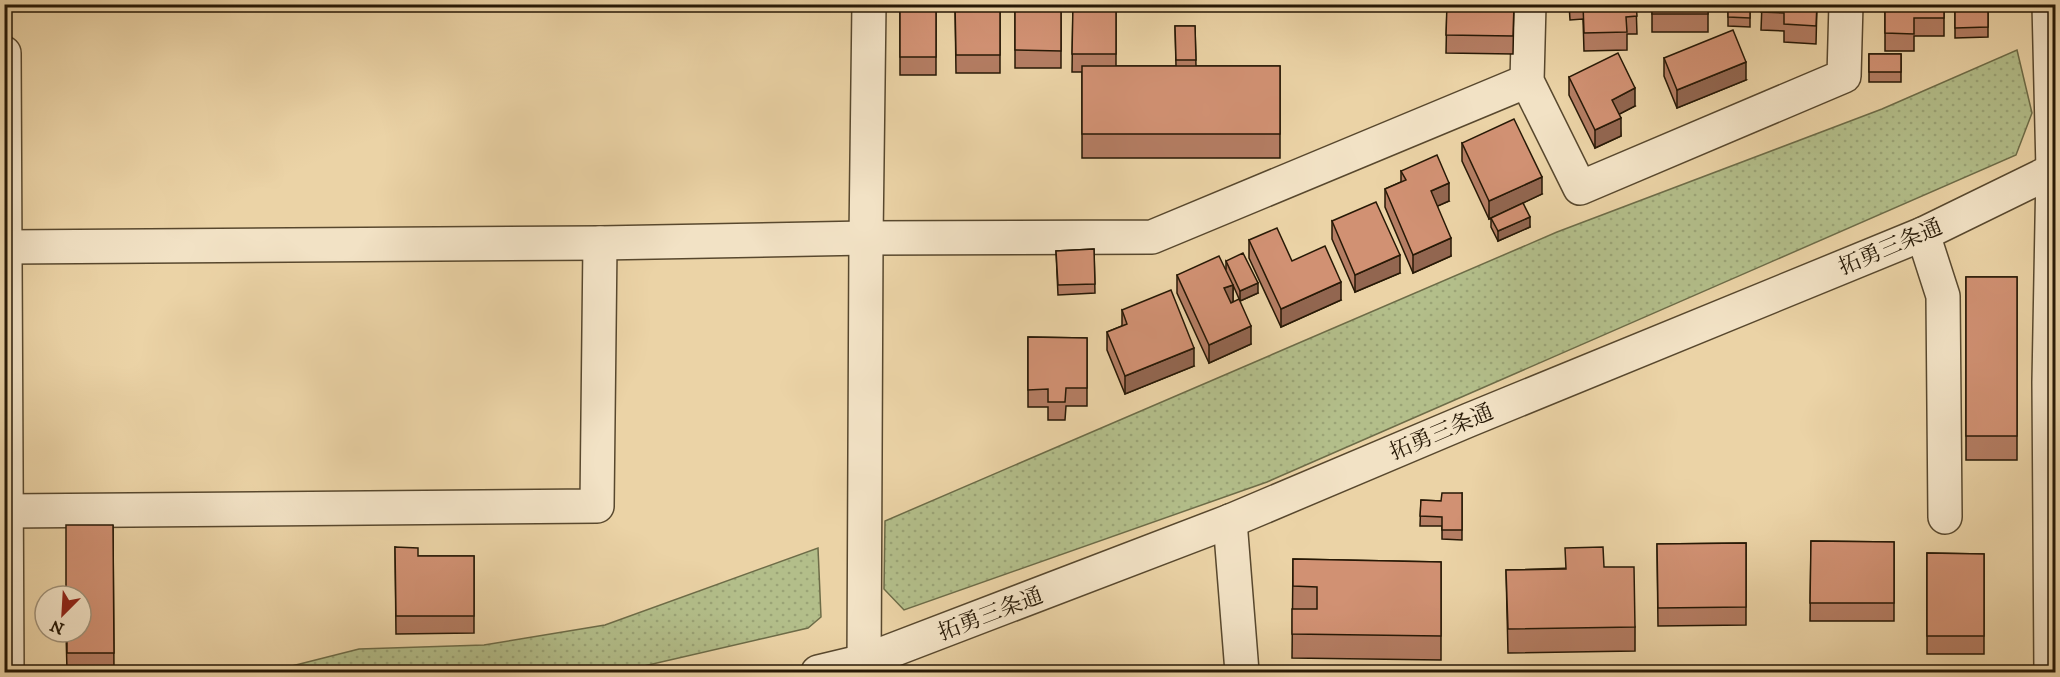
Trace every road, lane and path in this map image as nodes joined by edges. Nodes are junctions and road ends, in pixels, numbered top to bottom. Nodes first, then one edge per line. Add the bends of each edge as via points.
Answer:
1 (869, 4) edge
2 (1529, 4) edge
3 (1846, 4) edge
4 (2049, 4) edge
5 (4, 53) edge
6 (1527, 81) junction
7 (2054, 170) edge
8 (1923, 234) junction
9 (866, 237) junction
10 (600, 243) junction
11 (6, 247) edge
12 (2052, 382) edge
13 (6, 512) junction
14 (1945, 518) dead end
15 (1230, 520) junction
16 (864, 667) edge
17 (7, 672) edge
18 (818, 672) edge
19 (1242, 672) edge
20 (2051, 672) edge

1 - 9 street
2 - 6 street
3 - 6 street via 1844,76 1580,188
4 - 7 street
5 - 11 street
6 - 9 street via 1152,237
7 - 8 street, 拓勇三条通
7 - 12 street
8 - 14 street via 1943,296
8 - 15 street, 拓勇三条通
9 - 10 street
9 - 16 street
10 - 11 street
10 - 13 street via 597,506
11 - 13 street
12 - 20 street
13 - 17 street
15 - 16 street, 拓勇三条通
15 - 19 street
16 - 18 street, 拓勇三条通

